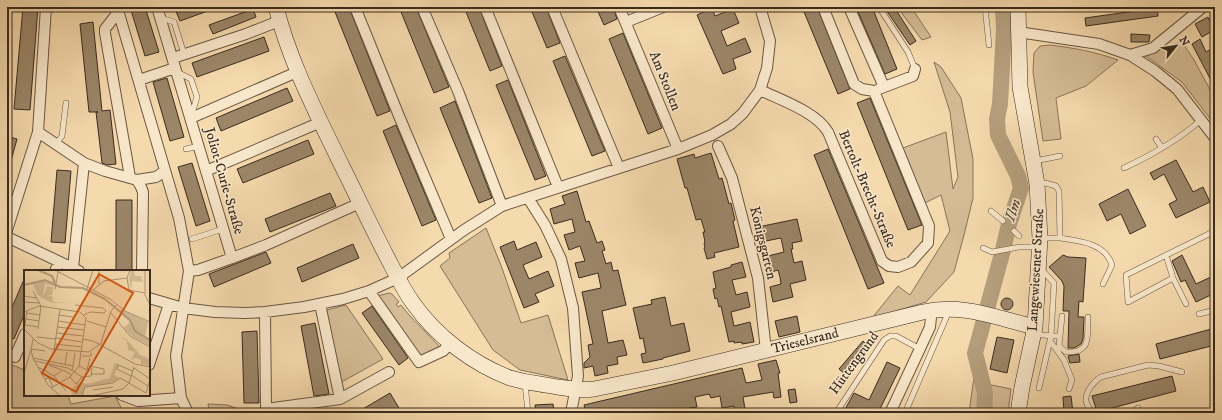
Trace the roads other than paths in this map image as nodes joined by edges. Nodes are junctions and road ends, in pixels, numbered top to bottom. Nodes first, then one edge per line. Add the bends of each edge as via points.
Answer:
1 (46, 7) edge
2 (157, 7) edge
3 (355, 7) edge
4 (422, 7) edge
5 (485, 7) edge
6 (552, 7) edge
7 (619, 7) edge
8 (663, 7) edge
9 (760, 7) edge
10 (823, 7) edge
11 (849, 7) edge
12 (879, 7) edge
13 (986, 7) edge
14 (1018, 7) edge
15 (1203, 7) edge
16 (118, 9) edge
17 (277, 14) edge
18 (161, 18) junction
19 (626, 22) junction
20 (1018, 32) junction
21 (989, 45) dead end
22 (184, 54) junction
23 (1130, 55) junction
24 (173, 58) junction
25 (915, 69) joint
26 (176, 70) junction
27 (297, 72) junction
28 (139, 80) junction
29 (884, 87) junction
30 (760, 90) junction
31 (874, 91) junction
32 (66, 103) dead end
33 (191, 118) junction
34 (1201, 120) junction
35 (321, 122) junction
36 (38, 132) junction
37 (1215, 138) edge
38 (1156, 139) dead end
39 (56, 144) junction
40 (199, 146) junction
41 (718, 146) dead end
42 (1162, 148) junction
43 (186, 149) dead end
44 (678, 150) junction
45 (1060, 156) dead end
46 (1033, 161) junction
47 (84, 163) junction
48 (619, 168) junction
49 (1124, 168) dead end
50 (165, 171) junction
51 (206, 171) junction
52 (133, 179) junction
53 (1037, 184) junction
54 (558, 187) junction
55 (528, 198) junction
56 (360, 203) junction
57 (502, 206) junction
58 (991, 211) dead end
59 (1003, 222) dead end
60 (223, 229) junction
61 (7, 230) edge
62 (1014, 231) dead end
63 (1215, 231) edge
64 (1019, 236) dead end
65 (7, 237) edge
66 (1060, 238) junction
67 (192, 239) dead end
68 (451, 239) junction
69 (1040, 243) junction
70 (983, 248) dead end
71 (1166, 255) junction
72 (232, 258) junction
73 (57, 266) edge
74 (1039, 267) junction
75 (76, 270) edge
76 (142, 270) edge
77 (189, 271) junction
78 (398, 278) junction
79 (1173, 278) junction
80 (1103, 284) dead end
81 (369, 291) junction
82 (150, 298) edge
83 (169, 304) junction
84 (320, 304) junction
85 (1186, 304) dead end
86 (183, 308) junction
87 (950, 308) junction
88 (930, 310) junction
89 (1215, 310) edge
90 (264, 312) junction
91 (1199, 314) dead end
92 (1062, 316) dead end
93 (1088, 317) dead end
94 (1034, 330) junction
95 (24, 336) edge
96 (1059, 336) junction
97 (1050, 338) junction
98 (451, 344) junction
99 (920, 348) junction
100 (766, 351) junction
101 (15, 357) dead end
102 (150, 363) edge
103 (389, 372) dead end
104 (1182, 372) dead end
105 (525, 382) junction
106 (1039, 388) dead end
107 (575, 389) junction
108 (1068, 389) dead end
109 (127, 396) edge
110 (138, 398) edge
111 (181, 398) junction
112 (340, 399) junction
113 (310, 408) edge
114 (1138, 408) dead end
115 (188, 413) edge
116 (528, 413) edge
117 (571, 413) edge
118 (836, 413) edge
119 (890, 413) edge
120 (904, 413) edge
121 (1018, 413) edge
122 (1092, 413) edge
123 (1131, 413) edge

1 - 36 street
2 - 18 street, Joliot-Curie-Straße
3 - 68 street
4 - 57 street via 458,91
5 - 54 street
6 - 48 street
7 - 19 street, Am Stollen
8 - 19 street
9 - 30 street via 770,41 767,68
10 - 31 street via 854,84 862,89
11 - 29 street
12 - 25 lane via 908,52
13 - 21 lane
14 - 20 street, Langewiesener Straße
15 - 23 street via 1153,48
16 - 28 street
16 - 52 street via 105,33
17 - 22 street
17 - 27 street, Trieselsrand
18 - 22 lane via 174,22
18 - 24 street, Joliot-Curie-Straße
19 - 44 street, Am Stollen
20 - 23 street via 1099,44
20 - 46 street, Langewiesener Straße via 1020,87
22 - 24 street
23 - 34 street via 1177,89
24 - 26 street, Joliot-Curie-Straße
25 - 29 street via 913,76
26 - 28 street
26 - 33 street, Joliot-Curie-Straße
27 - 33 street
27 - 35 street, Trieselsrand
28 - 50 street
29 - 31 street
30 - 31 street, Bertolt-Brecht-Straße via 806,112 824,125 882,261 889,266 898,267 911,262 928,243 929,226
30 - 44 street via 731,124
32 - 39 lane via 62,136
33 - 40 street, Joliot-Curie-Straße
34 - 37 street
34 - 42 lane
35 - 51 street
35 - 56 street, Trieselsrand
36 - 39 street
36 - 61 street
38 - 42 lane
39 - 47 street
40 - 43 lane
40 - 51 street, Joliot-Curie-Straße
41 - 100 street, Königsgarten via 732,178 758,278
42 - 49 lane
44 - 48 street
45 - 46 lane
46 - 53 street, Langewiesener Straße
47 - 52 street
47 - 75 street
48 - 54 street
50 - 52 street via 156,177
50 - 77 street via 179,218
51 - 60 street, Joliot-Curie-Straße
52 - 76 street via 141,187 142,192
53 - 66 lane via 1056,186 1059,191
53 - 69 street, Langewiesener Straße
54 - 55 street
55 - 57 street
55 - 107 street via 545,225 561,259 573,308 578,376
56 - 72 street
56 - 78 street, Trieselsrand
57 - 68 street
58 - 59 lane
60 - 67 lane
60 - 72 street, Joliot-Curie-Straße
62 - 64 lane
63 - 71 lane
65 - 73 street
66 - 69 lane
66 - 80 lane via 1079,241 1103,250 1112,265
68 - 78 street
69 - 70 lane via 992,252
69 - 74 street, Langewiesener Straße
71 - 79 lane
71 - 79 lane via 1126,275 1128,302
72 - 77 street
73 - 75 street
74 - 94 street, Langewiesener Straße
74 - 97 lane via 1054,283
77 - 86 street
78 - 81 street
78 - 98 street, Trieselsrand via 414,304
79 - 85 lane
81 - 84 street
81 - 98 street via 419,362 443,351
82 - 83 street
83 - 86 street
83 - 102 street
84 - 90 street
84 - 112 street
86 - 90 street via 215,312
86 - 111 street via 176,356
87 - 88 street, Trieselsrand
87 - 94 street, Trieselsrand via 992,316
87 - 120 lane
88 - 99 street via 930,327
88 - 100 street, Trieselsrand
89 - 91 lane
90 - 113 street via 266,409
92 - 96 lane
93 - 96 lane via 1084,348 1076,352 1066,352 1060,346
94 - 97 lane
94 - 121 street, Langewiesener Straße
95 - 101 street
96 - 97 lane
97 - 106 lane
97 - 108 lane via 1064,360 1072,380
98 - 105 street, Trieselsrand via 490,368
99 - 118 lane, Hüttengrund via 896,336 884,340
99 - 119 street
100 - 107 street, Trieselsrand via 594,389
103 - 112 street
104 - 122 lane via 1148,365 1101,377 1096,380 1086,396
105 - 107 street, Trieselsrand
105 - 116 lane
107 - 117 street
109 - 110 street
110 - 111 street
111 - 115 street
112 - 113 street
114 - 123 lane

